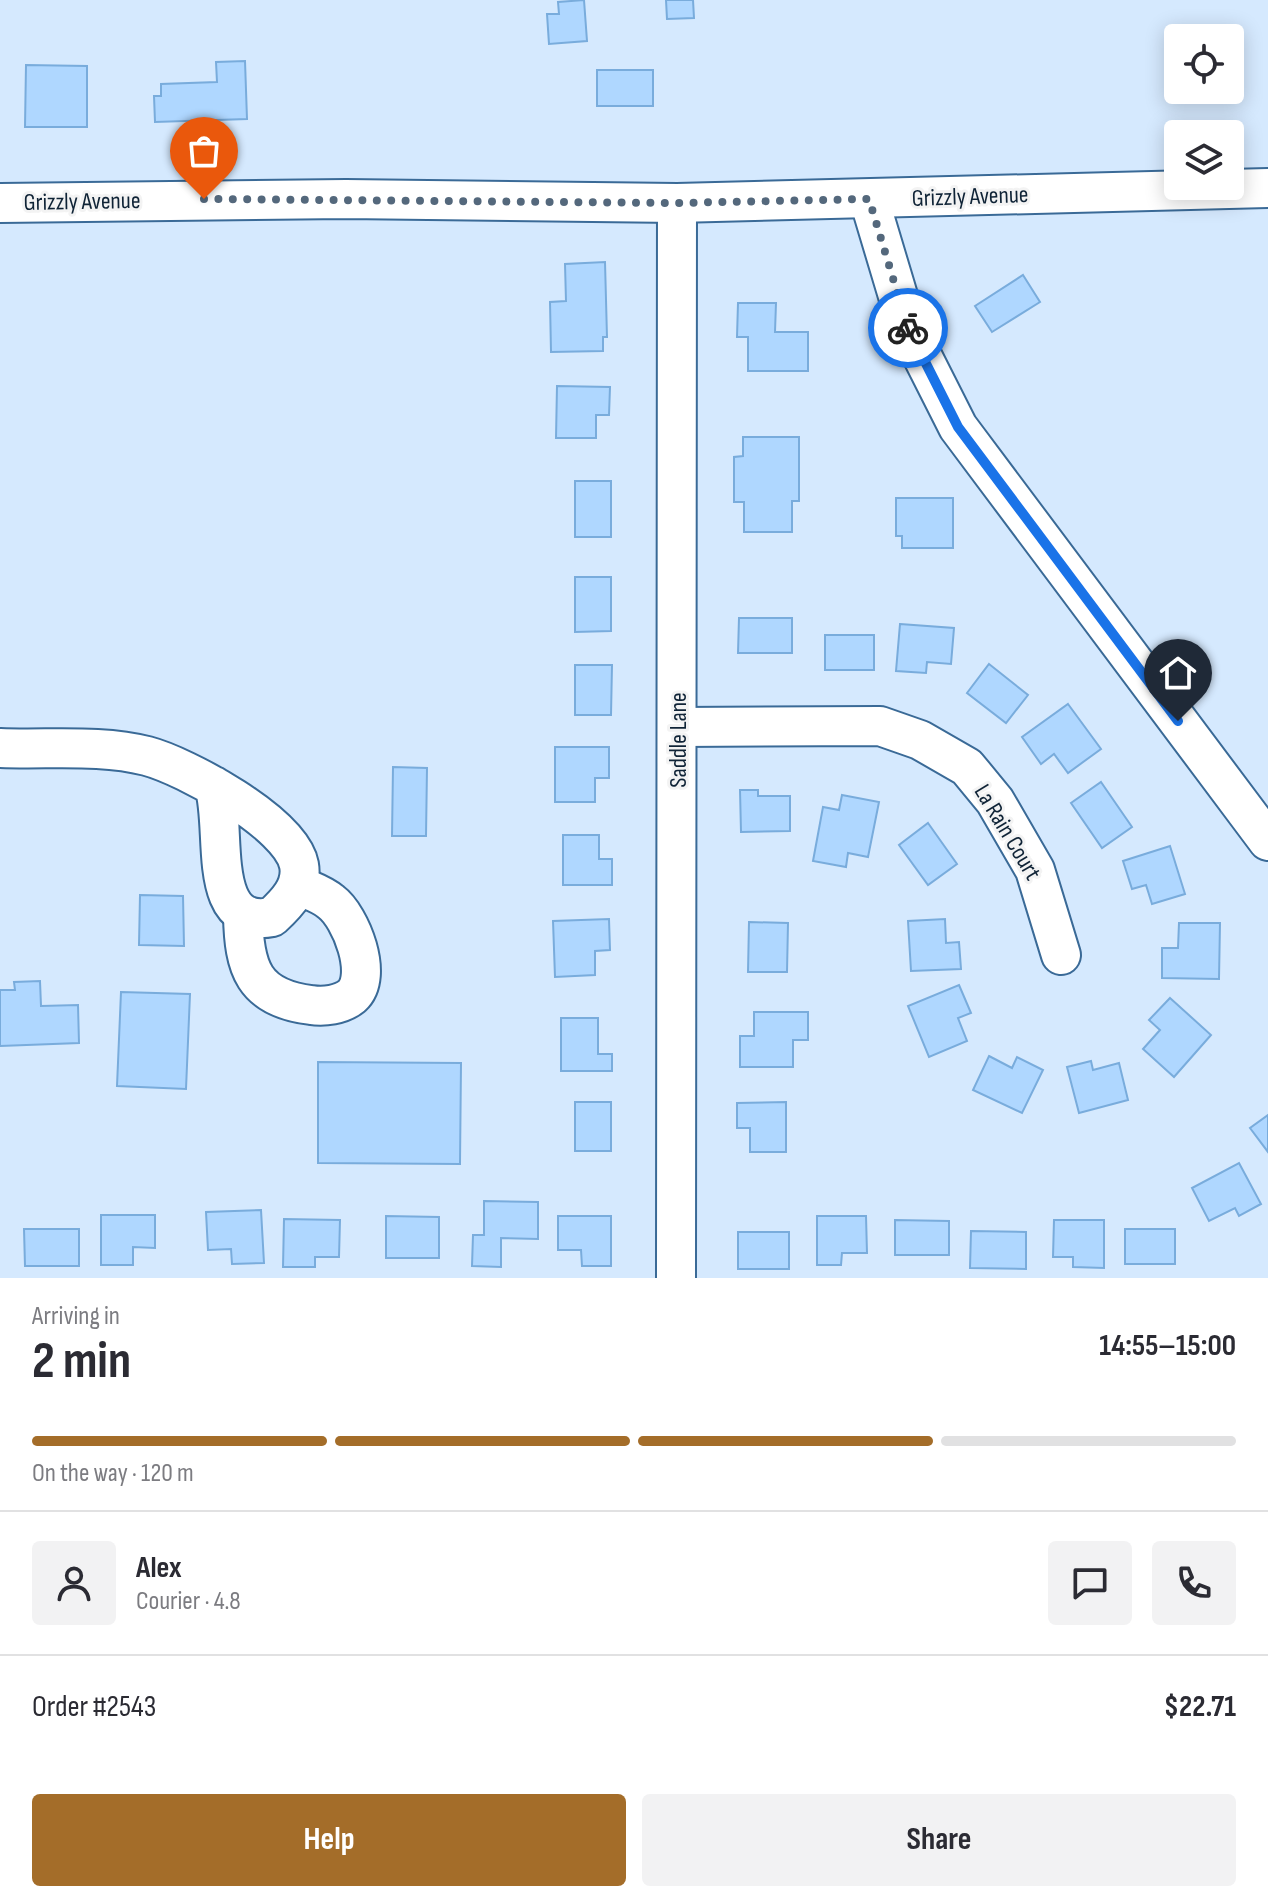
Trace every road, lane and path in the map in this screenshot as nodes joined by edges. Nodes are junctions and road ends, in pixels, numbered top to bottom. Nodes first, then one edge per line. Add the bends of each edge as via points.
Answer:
1 (1268, 188) edge
2 (869, 199) junction
3 (0, 203) edge
4 (677, 203) junction
5 (678, 727) junction
6 (0, 748) edge
7 (214, 786) junction
8 (1268, 841) edge
9 (298, 885) junction
10 (243, 915) junction
11 (1061, 955) dead end
12 (676, 1278) edge

1 - 2 street, Grizzly Avenue
2 - 4 street, Grizzly Avenue
2 - 8 street via 907,326 958,427
3 - 4 street, Grizzly Avenue
4 - 5 street, Saddle Lane
5 - 11 street, La Rain Court via 880,726 920,740 967,767 995,801 1035,870
5 - 12 street, Saddle Lane
6 - 7 street via 145,756
7 - 9 street via 236,798 293,852 299,864
7 - 10 street via 227,897
9 - 10 street via 272,917 254,920
9 - 10 street via 333,902 354,935 362,970 355,994 341,1003 319,1006 271,995 254,977 243,950

